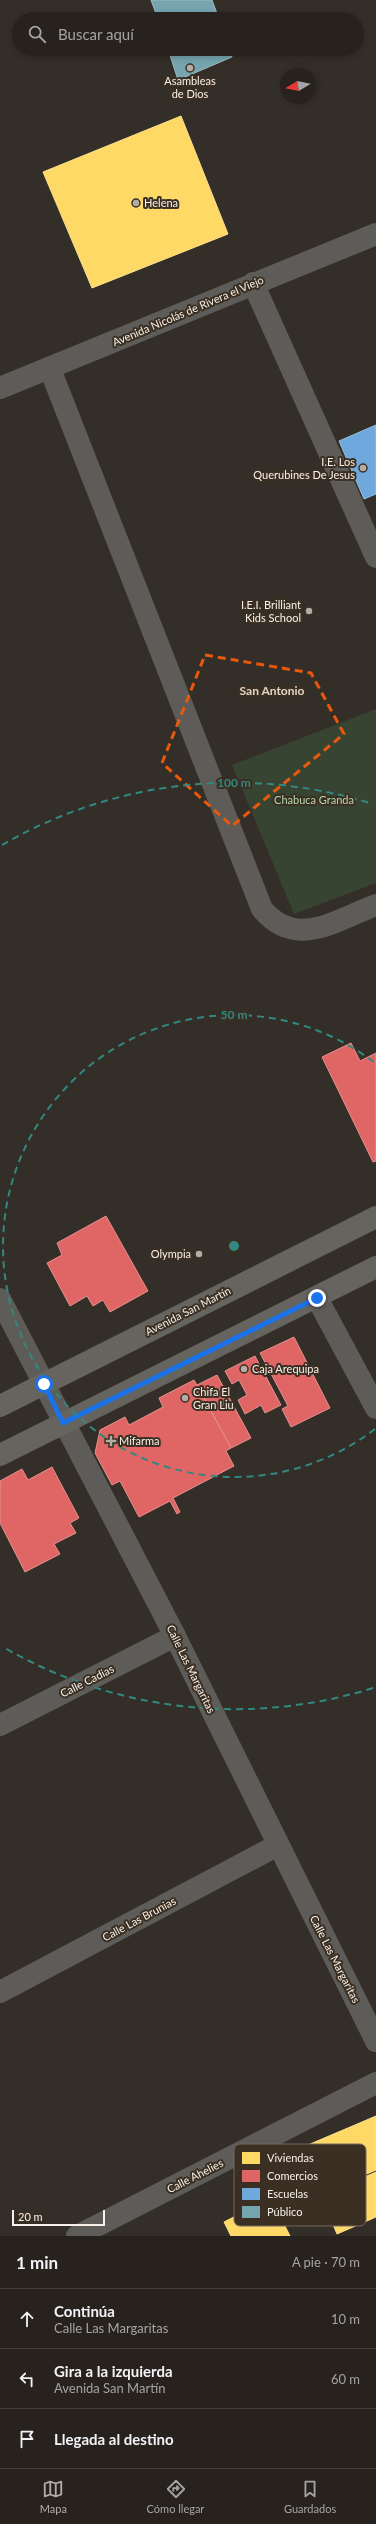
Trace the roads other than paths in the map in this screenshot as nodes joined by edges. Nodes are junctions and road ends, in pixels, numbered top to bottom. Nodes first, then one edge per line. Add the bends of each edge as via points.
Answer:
1 (376, 234) edge
2 (253, 283) junction
3 (50, 369) junction
4 (0, 388) edge
5 (376, 557) edge
6 (376, 905) edge
7 (376, 1217) edge
8 (376, 1267) edge
9 (317, 1298) junction
10 (0, 1299) edge
11 (44, 1384) junction
12 (0, 1406) edge
13 (376, 1408) edge
14 (63, 1423) junction
15 (0, 1455) edge
16 (175, 1636) junction
17 (0, 1725) edge
18 (278, 1845) junction
19 (0, 1992) edge
20 (376, 2041) edge
21 (376, 2083) edge
22 (257, 2144) edge
23 (234, 2156) edge
24 (77, 2236) edge

1 - 2 street, Avenida Nicolás de Rivera el Viejo
2 - 3 street, Avenida Nicolás de Rivera el Viejo
2 - 5 street
3 - 4 street, Avenida Nicolás de Rivera el Viejo
3 - 6 street via 262,909 271,920 282,927 295,931 309,931
7 - 11 main road, Avenida San Martín
8 - 9 main road
9 - 13 street
9 - 14 main road
10 - 11 street, Calle Las Margaritas
11 - 12 main road, Avenida San Martín
11 - 14 street, Calle Las Margaritas
14 - 15 main road
14 - 16 street, Calle Las Margaritas
16 - 17 street, Calle Cadias
16 - 18 street, Calle Las Margaritas
18 - 19 street, Calle Las Brunias
18 - 20 street, Calle Las Margaritas
21 - 22 street, Calle Ahelies
23 - 24 street, Calle Ahelies

